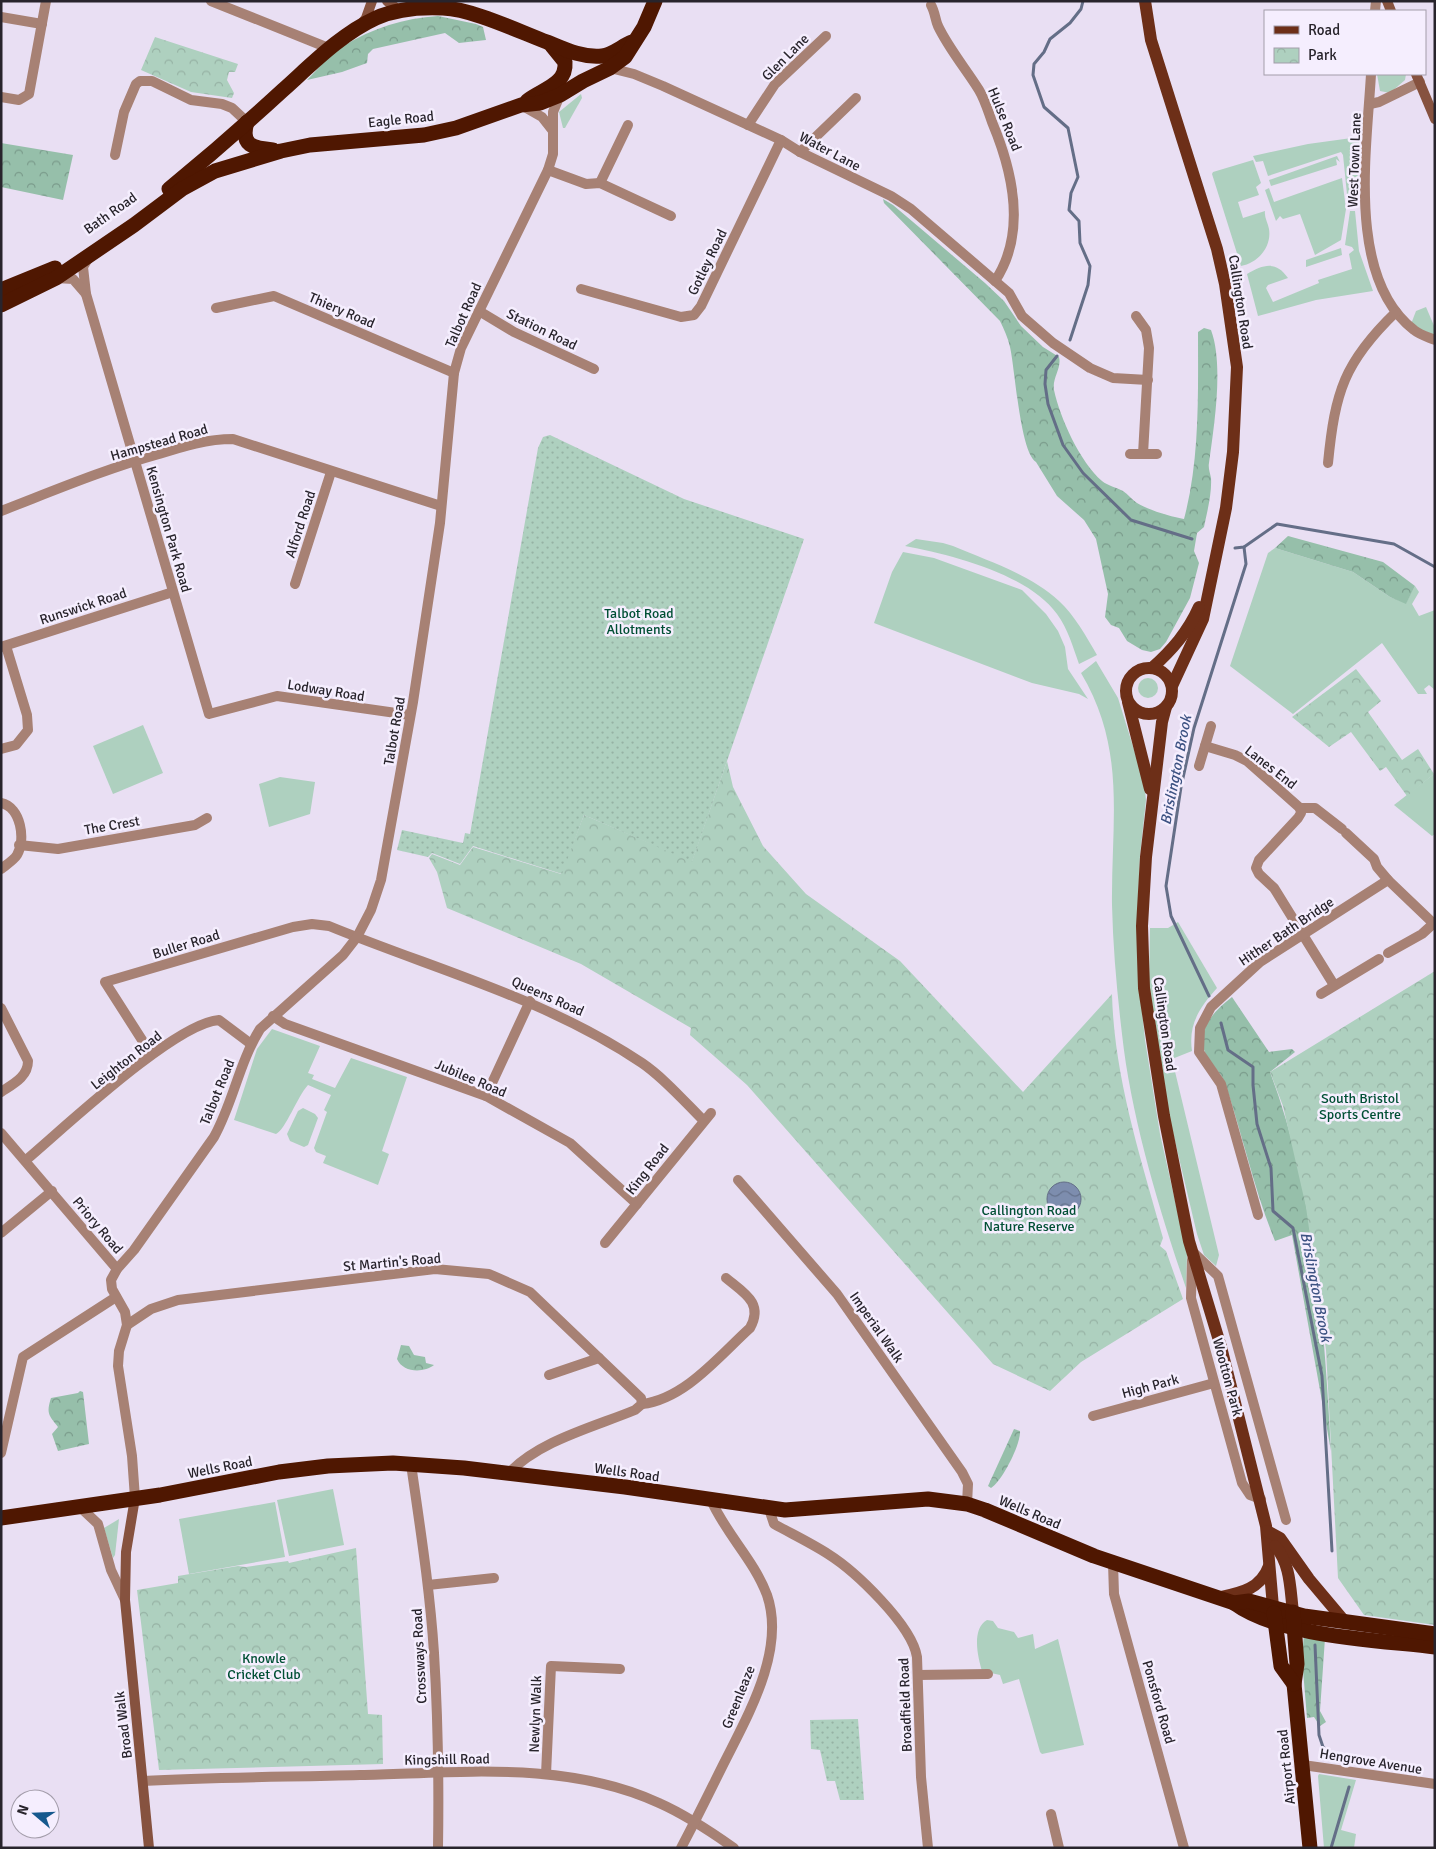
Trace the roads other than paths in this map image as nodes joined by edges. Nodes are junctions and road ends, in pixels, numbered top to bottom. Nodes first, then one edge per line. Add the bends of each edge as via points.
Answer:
1 (46, 1) edge
2 (211, 1) edge
3 (372, 1) edge
4 (387, 1) edge
5 (656, 1) edge
6 (1145, 1) edge
7 (930, 2) edge
8 (400, 11) junction
9 (1, 17) edge
10 (42, 24) junction
11 (358, 27) junction
12 (826, 36) dead end
13 (549, 43) junction
14 (331, 49) junction
15 (613, 62) junction
16 (1372, 75) edge
17 (1418, 78) edge
18 (560, 95) junction
19 (1, 98) edge
20 (856, 98) dead end
21 (1370, 104) junction
22 (521, 105) junction
23 (1435, 119) edge
24 (247, 122) junction
25 (628, 125) dead end
26 (748, 125) junction
27 (553, 131) junction
28 (781, 140) junction
29 (281, 150) junction
30 (800, 152) junction
31 (115, 155) dead end
32 (548, 170) junction
33 (600, 183) junction
34 (182, 190) joint
35 (160, 202) junction
36 (671, 216) dead end
37 (129, 224) junction
38 (90, 255) junction
39 (56, 278) junction
40 (995, 281) junction
41 (581, 289) dead end
42 (1, 290) edge
43 (86, 294) junction
44 (1, 305) edge
45 (216, 308) dead end
46 (479, 311) junction
47 (1396, 312) junction
48 (1136, 316) dead end
49 (1435, 340) edge
50 (456, 369) junction
51 (594, 369) dead end
52 (1148, 380) junction
53 (1130, 454) dead end
54 (1143, 454) junction
55 (1158, 454) dead end
56 (135, 461) junction
57 (1328, 463) dead end
58 (331, 472) junction
59 (441, 506) junction
60 (1, 511) edge
61 (295, 584) dead end
62 (1209, 586) junction
63 (172, 592) junction
64 (3, 646) edge
65 (1152, 668) junction
66 (1172, 686) junction
67 (1127, 698) junction
68 (1166, 707) junction
69 (209, 714) joint
70 (410, 715) junction
71 (1210, 726) dead end
72 (1205, 746) junction
73 (1, 749) edge
74 (1199, 766) dead end
75 (1, 803) edge
76 (1300, 808) junction
77 (1152, 809) junction
78 (207, 818) dead end
79 (20, 845) junction
80 (1, 868) edge
81 (1388, 880) junction
82 (1434, 924) edge
83 (1303, 933) junction
84 (358, 937) junction
85 (1388, 953) dead end
86 (1378, 959) dead end
87 (1334, 985) junction
88 (1321, 994) dead end
89 (530, 1001) junction
90 (1, 1008) edge
91 (273, 1016) junction
92 (251, 1044) junction
93 (151, 1054) junction
94 (1, 1092) edge
95 (486, 1096) junction
96 (707, 1116) joint
97 (1, 1133) edge
98 (26, 1160) junction
99 (738, 1180) dead end
100 (52, 1191) junction
101 (637, 1204) junction
102 (1258, 1215) dead end
103 (1, 1233) edge
104 (605, 1243) dead end
105 (1191, 1246) junction
106 (117, 1269) junction
107 (726, 1278) dead end
108 (116, 1297) junction
109 (127, 1324) junction
110 (599, 1358) junction
111 (549, 1375) dead end
112 (1214, 1383) junction
113 (642, 1404) junction
114 (1093, 1416) dead end
115 (1, 1452) edge
116 (1267, 1456) junction
117 (1250, 1460) junction
118 (411, 1464) junction
119 (508, 1474) junction
120 (135, 1498) junction
121 (1260, 1499) junction
122 (711, 1500) junction
123 (967, 1504) junction
124 (80, 1507) junction
125 (769, 1509) junction
126 (1, 1518) edge
127 (1286, 1520) dead end
128 (1270, 1538) junction
129 (1114, 1562) junction
130 (1269, 1566) junction
131 (494, 1578) dead end
132 (428, 1585) junction
133 (1217, 1598) junction
134 (125, 1600) junction
135 (1283, 1617) junction
136 (1346, 1623) junction
137 (1318, 1632) junction
138 (1435, 1634) edge
139 (1435, 1647) edge
140 (1296, 1650) junction
141 (620, 1669) dead end
142 (988, 1674) dead end
143 (918, 1675) junction
144 (1294, 1684) junction
145 (1303, 1765) junction
146 (439, 1773) junction
147 (546, 1774) junction
148 (143, 1781) junction
149 (1435, 1784) edge
150 (1051, 1814) dead end
151 (695, 1821) junction
152 (149, 1848) edge
153 (438, 1848) edge
154 (681, 1848) edge
155 (734, 1848) edge
156 (928, 1848) edge
157 (1059, 1848) edge
158 (1184, 1848) edge
159 (1310, 1848) edge

1 - 10 street
2 - 14 street
3 - 11 street via 366,18
4 - 8 street
5 - 15 highway via 625,57
6 - 62 main road, Callington Road via 1151,40 1217,249 1236,367 1233,452 1226,508
7 - 40 street, Hulse Road via 937,25 980,92 1006,153 1014,217 1006,263
8 - 11 highway, Bath Road
8 - 13 highway, Bath Road via 445,8 480,17
9 - 10 street
10 - 19 street via 29,94 19,100
11 - 14 highway, Bath Road
12 - 26 street, Glen Lane via 775,84
13 - 15 highway
13 - 22 highway, Eagle Road via 565,62 563,75
14 - 24 highway, Bath Road
15 - 18 highway, Eagle Road
15 - 26 street, Water Lane
16 - 21 street, West Town Lane
17 - 21 street via 1379,102
17 - 23 street
18 - 22 highway, Eagle Road via 540,104
18 - 27 street, Talbot Road via 555,104
20 - 30 street
21 - 47 street, West Town Lane via 1364,196 1367,229 1372,262
22 - 27 street via 542,117
22 - 29 highway, Eagle Road via 456,128 424,135
24 - 29 highway, Eagle Road via 245,138 252,147
24 - 31 street via 232,108 222,104 191,100 152,81 140,81 124,112
24 - 35 highway, Bath Road
25 - 33 street
26 - 28 street, Water Lane
27 - 32 street, Talbot Road via 553,154
28 - 30 street, Water Lane
28 - 41 street, Gotley Road via 694,315 680,317
29 - 34 highway, Eagle Road via 216,171
30 - 40 street, Water Lane via 910,208
32 - 33 street via 586,184
32 - 46 street, Talbot Road
33 - 36 street
34 - 35 highway, Bath Road
35 - 37 highway, Bath Road
37 - 38 highway, Bath Road
37 - 42 highway, Bath Road via 57,267
38 - 39 highway, Bath Road
38 - 43 street, Kensington Park Road via 83,267
39 - 43 street via 74,279
39 - 44 highway, Bath Road
40 - 52 street, Water Lane via 1009,293 1022,316 1065,352 1113,378
43 - 56 street, Kensington Park Road
45 - 50 street, Thiery Road via 274,296
46 - 50 street, Talbot Road via 461,348
46 - 51 street, Station Road via 514,332
47 - 49 street, West Town Lane via 1416,331
47 - 57 street via 1370,337 1353,360 1340,392
48 - 52 street via 1146,330
50 - 59 street, Talbot Road
52 - 54 street
53 - 54 street
54 - 55 street
56 - 58 street, Hampstead Road via 203,440 233,439
56 - 60 street, Hampstead Road
56 - 63 street, Kensington Park Road
58 - 59 street, Hampstead Road
58 - 61 street, Alford Road
59 - 70 street, Talbot Road
62 - 65 main road, Callington Road via 1186,631
62 - 66 main road, Callington Road via 1202,619
63 - 64 street, Runswick Road
63 - 69 street, Kensington Park Road
64 - 73 street via 28,730 16,745
65 - 66 main road via 1166,675
65 - 67 main road via 1144,668 1130,678
66 - 68 main road
67 - 68 main road via 1136,710 1143,713 1154,713
67 - 77 main road, Callington Road via 1148,776
68 - 77 main road, Callington Road
69 - 70 street, Lodway Road via 277,696
70 - 84 street, Talbot Road via 381,880
71 - 72 street
72 - 74 street
72 - 76 street, Lanes End via 1247,761
75 - 79 street via 17,815
76 - 81 street, Lanes End via 1315,808 1344,831 1374,859
76 - 83 street via 1298,818 1259,860 1256,868 1258,874 1274,888
77 - 105 main road, Callington Road via 1142,926 1144,988 1164,1116
78 - 79 street, The Crest via 195,825 58,849
79 - 80 street via 17,855
81 - 82 street
81 - 83 street, Hither Bath Bridge
82 - 85 street
83 - 87 street
83 - 102 street, Hither Bath Bridge via 1236,983 1211,1007 1200,1028 1199,1052 1220,1084
84 - 89 street, Queens Road
84 - 91 street, Talbot Road via 343,955
84 - 93 street, Buller Road via 329,926 293,927 105,982
86 - 87 street
87 - 88 street
89 - 95 street
89 - 96 street, Queens Road via 588,1029 644,1065
90 - 94 street via 28,1061 22,1076
91 - 92 street, Talbot Road
91 - 95 street, Jubilee Road via 285,1024
92 - 93 street, Leighton Road via 219,1020 188,1031
92 - 106 street, Talbot Road via 214,1137
93 - 98 street, Leighton Road
95 - 101 street, Jubilee Road via 570,1143
96 - 101 street, King Road
97 - 98 street, Priory Road
98 - 100 street, Priory Road
99 - 123 street, Imperial Walk via 837,1294 962,1472 968,1484
100 - 103 street
100 - 106 street, Priory Road
101 - 104 street, King Road
105 - 112 street, Wootton Park via 1191,1298
105 - 116 street, Wootton Park via 1218,1276
105 - 117 main road, Wootton Park
106 - 108 street, Priory Road via 111,1280
107 - 113 street via 748,1297 755,1308 756,1318 750,1328 676,1393 659,1402
108 - 109 street, Priory Road via 125,1312
108 - 115 street via 23,1356
109 - 110 street, St Martin's Road via 151,1308 178,1300 435,1269 489,1274 530,1292
109 - 120 street via 118,1366
110 - 111 street
110 - 113 street, St Martin's Road via 641,1398
112 - 114 street, High Park
112 - 121 street, Wootton Park via 1242,1483 1250,1495
113 - 119 street via 635,1410 536,1451 519,1461
116 - 117 street
116 - 127 street, Wootton Park
117 - 121 main road, Wootton Park
118 - 119 highway, Wells Road
118 - 120 highway, Wells Road via 349,1464 279,1472
118 - 132 street, Crossways Road
119 - 122 highway, Wells Road
120 - 124 highway, Wells Road
120 - 134 street, Broad Walk via 126,1552
121 - 128 main road, Wootton Park
122 - 125 highway, Wells Road
122 - 151 street, Greenleaze via 766,1592 771,1631 768,1660 751,1709
123 - 125 highway, Wells Road via 928,1499 811,1510
123 - 129 highway, Wells Road
124 - 126 highway, Wells Road
124 - 134 street, Broad Walk via 98,1524 111,1570
125 - 143 street, Broadfield Road via 774,1524 829,1554 874,1592 913,1640
128 - 130 main road, Wootton Park
128 - 135 main road, Wootton Park via 1283,1555 1289,1574
128 - 136 main road via 1280,1538 1308,1579
129 - 133 highway, Wells Road
129 - 158 street, Ponsford Road via 1114,1594
130 - 133 main road via 1266,1575 1250,1590
130 - 135 main road, Wootton Park
131 - 132 street
132 - 146 street, Crossways Road
133 - 135 highway, Wells Road via 1234,1603 1247,1613
134 - 148 street, Broad Walk
135 - 136 highway, Wells Road
135 - 137 highway, Wells Road
135 - 140 highway, Airport Road
135 - 144 highway, Airport Road via 1281,1666
136 - 138 highway, Wells Road
137 - 139 highway, Wells Road
137 - 140 highway
140 - 144 highway, Airport Road
141 - 147 street, Newlyn Walk via 551,1666
142 - 143 street
143 - 156 street, Broadfield Road via 921,1777
144 - 145 highway, Airport Road
145 - 149 street, Hengrove Avenue
145 - 159 highway, Airport Road
146 - 147 street, Kingshill Road
146 - 148 street, Kingshill Road
146 - 153 street, Crossways Road
147 - 151 street, Kingshill Road via 632,1792
148 - 152 street, Broad Walk
150 - 157 street
151 - 154 street, Greenleaze
151 - 155 street, Kingshill Road

